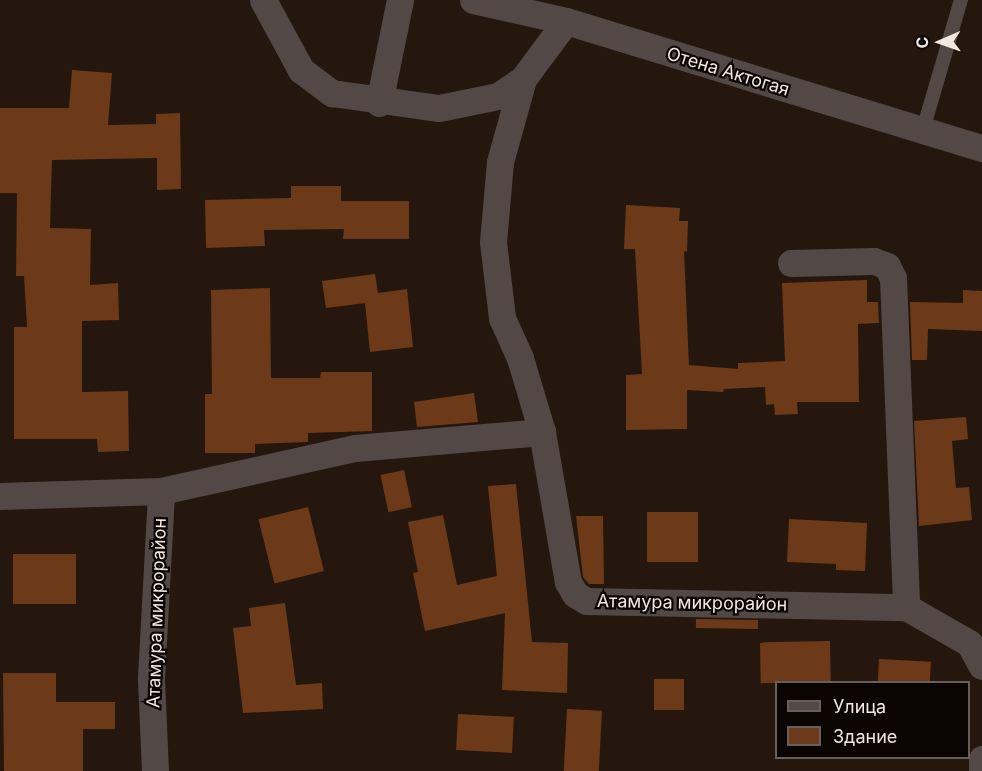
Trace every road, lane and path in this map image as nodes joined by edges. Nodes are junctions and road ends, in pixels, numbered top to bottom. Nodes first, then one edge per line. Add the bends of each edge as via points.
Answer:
1 (263, 0) edge
2 (399, 0) edge
3 (473, 0) edge
4 (961, 0) edge
5 (566, 21) junction
6 (523, 79) junction
7 (379, 103) junction
8 (922, 133) junction
9 (982, 148) edge
10 (791, 263) dead end
11 (542, 432) junction
12 (161, 491) junction
13 (0, 496) edge
14 (906, 607) junction
15 (982, 666) edge
16 (982, 759) edge
17 (155, 771) edge
18 (982, 771) edge

1 - 7 street via 301,70 332,93
2 - 7 street
3 - 5 street, Отена Актогая
4 - 8 lane
5 - 6 street, Атамура микрорайон
5 - 8 street, Отена Актогая
6 - 7 street via 498,96 477,103 439,108
6 - 11 street, Атамура микрорайон via 500,162 493,242 502,318 520,358
8 - 9 street, Отена Актогая
10 - 14 street via 874,261 887,266 893,278
11 - 12 street, Атамура микрорайон via 355,448
11 - 14 street, Атамура микрорайон via 568,582 585,601
12 - 13 street, Атамура микрорайон
12 - 17 street, Атамура микрорайон via 151,678
14 - 15 street, Атамура микрорайон via 969,643
16 - 18 street

